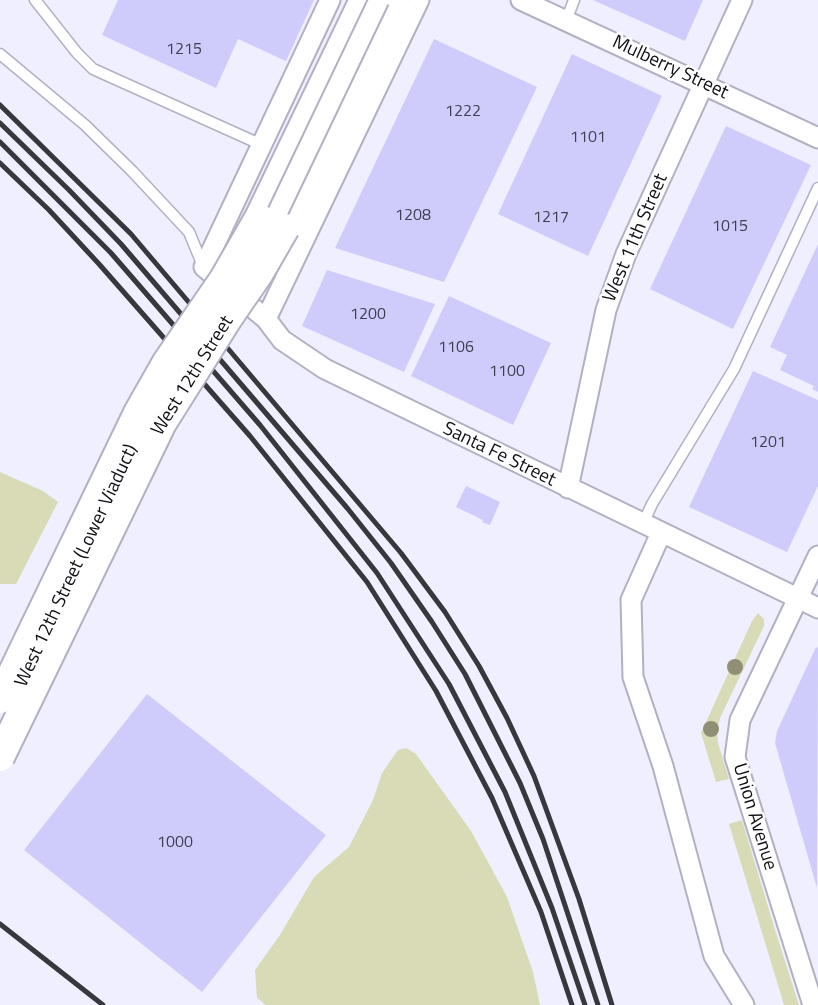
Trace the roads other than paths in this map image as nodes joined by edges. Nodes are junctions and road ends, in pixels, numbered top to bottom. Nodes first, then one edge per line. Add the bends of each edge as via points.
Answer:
1 (35, 0) edge
2 (330, 0) edge
3 (364, 0) edge
4 (379, 0) edge
5 (394, 0) edge
6 (419, 0) edge
7 (521, 0) edge
8 (574, 0) edge
9 (742, 0) edge
10 (566, 21) junction
11 (0, 54) edge
12 (703, 83) junction
13 (818, 138) edge
14 (262, 145) junction
15 (818, 188) edge
16 (204, 267) junction
17 (266, 319) junction
18 (568, 488) junction
19 (643, 524) junction
20 (661, 533) junction
21 (818, 556) edge
22 (798, 598) junction
23 (818, 608) edge
24 (0, 699) edge
25 (0, 730) edge
26 (0, 757) edge
27 (812, 978) edge
28 (744, 1005) edge
29 (813, 1005) edge

1 - 14 lane via 93,69
2 - 14 street
3 - 24 main road, West 12th Street, bridge via 246,242 138,413
4 - 25 street, West 12th Street (Lower Viaduct), bridge via 272,224 148,418
5 - 26 main road, West 12th Street, bridge via 285,228 162,423
6 - 17 street, West 12th Street
7 - 10 street, Mulberry Street
8 - 10 lane
9 - 12 street, West 11th Street
10 - 12 street, Mulberry Street
11 - 16 lane via 132,171 189,233
12 - 13 street, Mulberry Street
12 - 18 street, West 11th Street via 626,254 606,310
14 - 16 street
15 - 19 lane via 734,369
16 - 17 street, Santa Fe Street
17 - 18 street, Santa Fe Street via 282,340 325,369
18 - 19 street, Santa Fe Street
19 - 20 street, Santa Fe Street
20 - 22 street, Santa Fe Street
20 - 28 street via 631,600 633,677 663,766 715,956
21 - 22 street, Union Avenue
22 - 23 street, Santa Fe Street
22 - 27 street, Union Avenue via 740,720 735,757
27 - 29 street, Union Avenue

